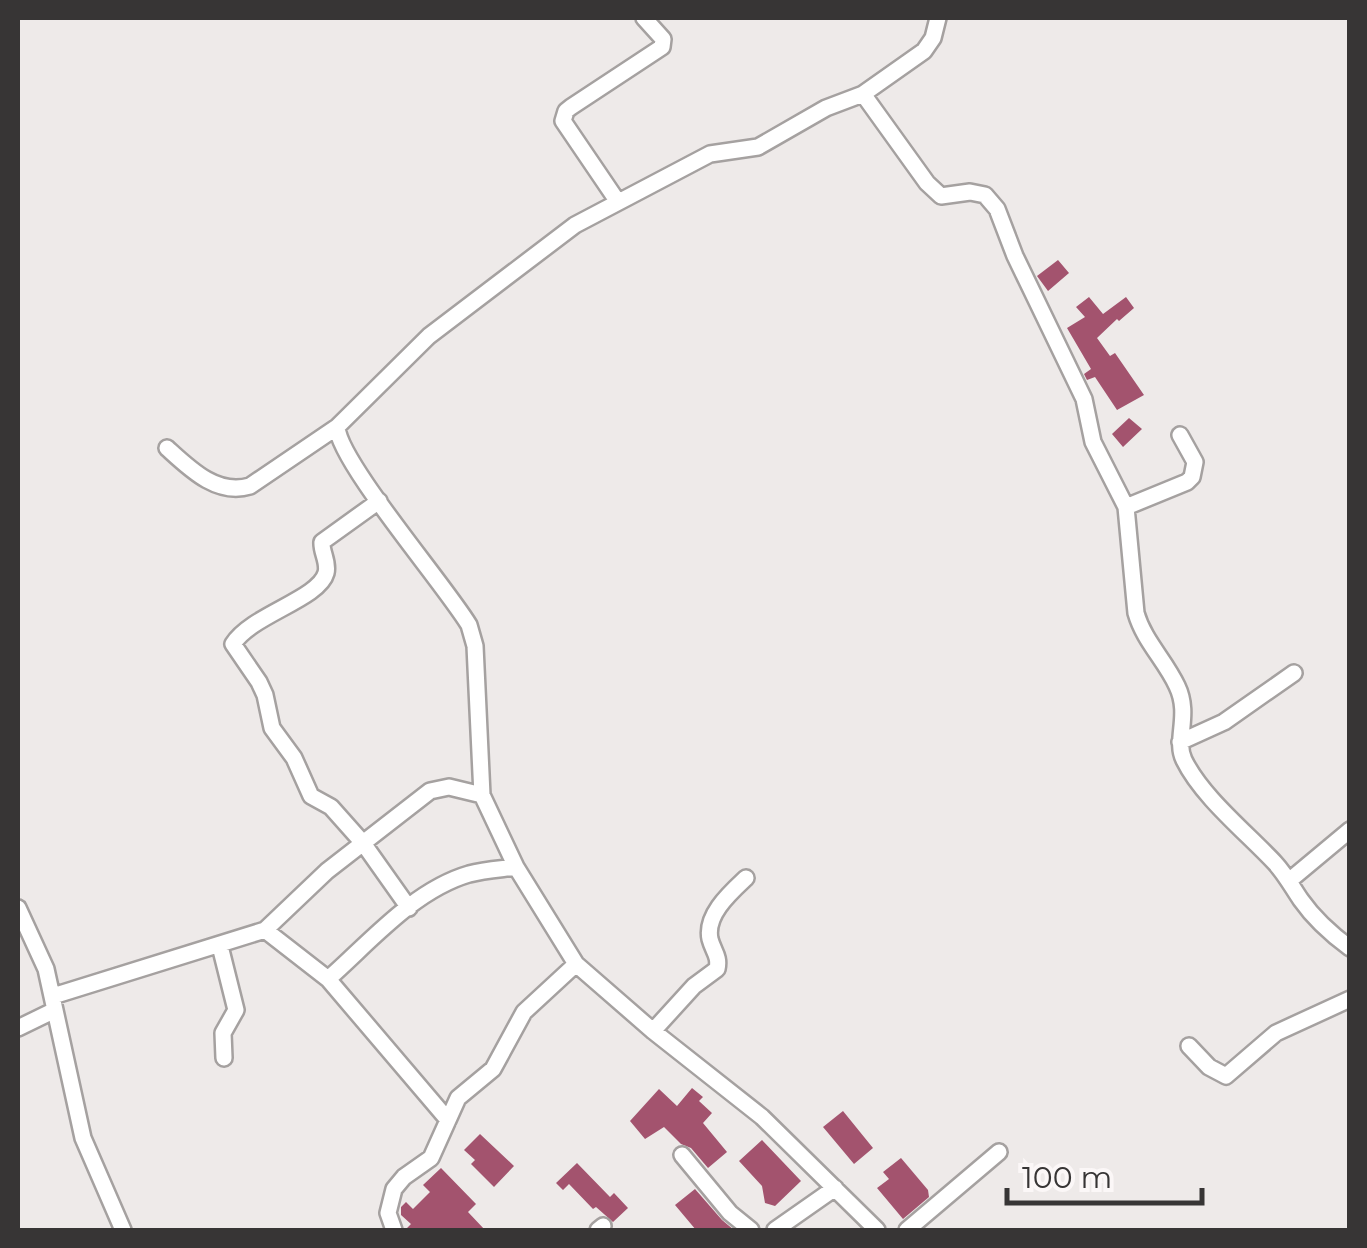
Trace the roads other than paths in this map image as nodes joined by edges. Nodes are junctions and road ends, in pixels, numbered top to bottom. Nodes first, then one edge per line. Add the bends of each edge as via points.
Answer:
1 (644, 18) edge
2 (938, 18) edge
3 (863, 94) junction
4 (618, 202) junction
5 (337, 427) junction
6 (1180, 435) dead end
7 (167, 448) dead end
8 (380, 501) junction
9 (1126, 507) junction
10 (1294, 673) dead end
11 (1180, 742) junction
12 (482, 795) junction
13 (1350, 830) edge
14 (363, 843) junction
15 (516, 867) junction
16 (746, 878) dead end
17 (1290, 880) junction
18 (18, 908) edge
19 (410, 908) junction
20 (266, 930) junction
21 (220, 946) junction
22 (1350, 948) edge
23 (576, 964) junction
24 (328, 978) junction
25 (1350, 999) edge
26 (54, 1003) junction
27 (18, 1028) edge
28 (654, 1031) junction
29 (1189, 1046) dead end
30 (224, 1058) dead end
31 (448, 1120) junction
32 (999, 1152) dead end
33 (682, 1155) dead end
34 (835, 1188) junction
35 (123, 1230) edge
36 (394, 1230) edge
37 (751, 1230) edge
38 (774, 1230) edge
39 (877, 1230) edge
40 (908, 1230) edge

1 - 4 street via 663,39 662,47 571,107 563,121
2 - 3 street via 924,51
3 - 4 street via 758,147 710,154
3 - 9 street via 941,196 984,194 998,209
4 - 5 street via 554,240 428,336
5 - 7 street via 240,489 210,482
5 - 8 street
6 - 9 street via 1196,462 1192,477
8 - 12 street via 469,624
8 - 14 street via 322,542 327,568 318,586 233,644 265,695 272,728 310,796
9 - 11 street via 1136,613 1178,687 1185,717
10 - 11 street via 1224,722
11 - 17 street via 1198,780
12 - 14 street via 430,791
12 - 15 street
13 - 17 street
14 - 19 street
14 - 20 street
15 - 19 street via 460,878
15 - 23 street
16 - 28 street via 712,919 716,969
17 - 22 street via 1319,923
18 - 26 street
19 - 24 street
20 - 21 street
20 - 24 street
21 - 26 street
21 - 30 street via 236,1010 223,1033
23 - 28 street
23 - 31 street via 524,1012 493,1070 458,1098
24 - 31 street
25 - 29 street via 1276,1033 1226,1076
26 - 27 street
26 - 35 street via 83,1138
28 - 34 street via 762,1117
31 - 36 street via 431,1158 394,1189 388,1212
32 - 40 street
33 - 37 street
34 - 38 street
34 - 39 street

